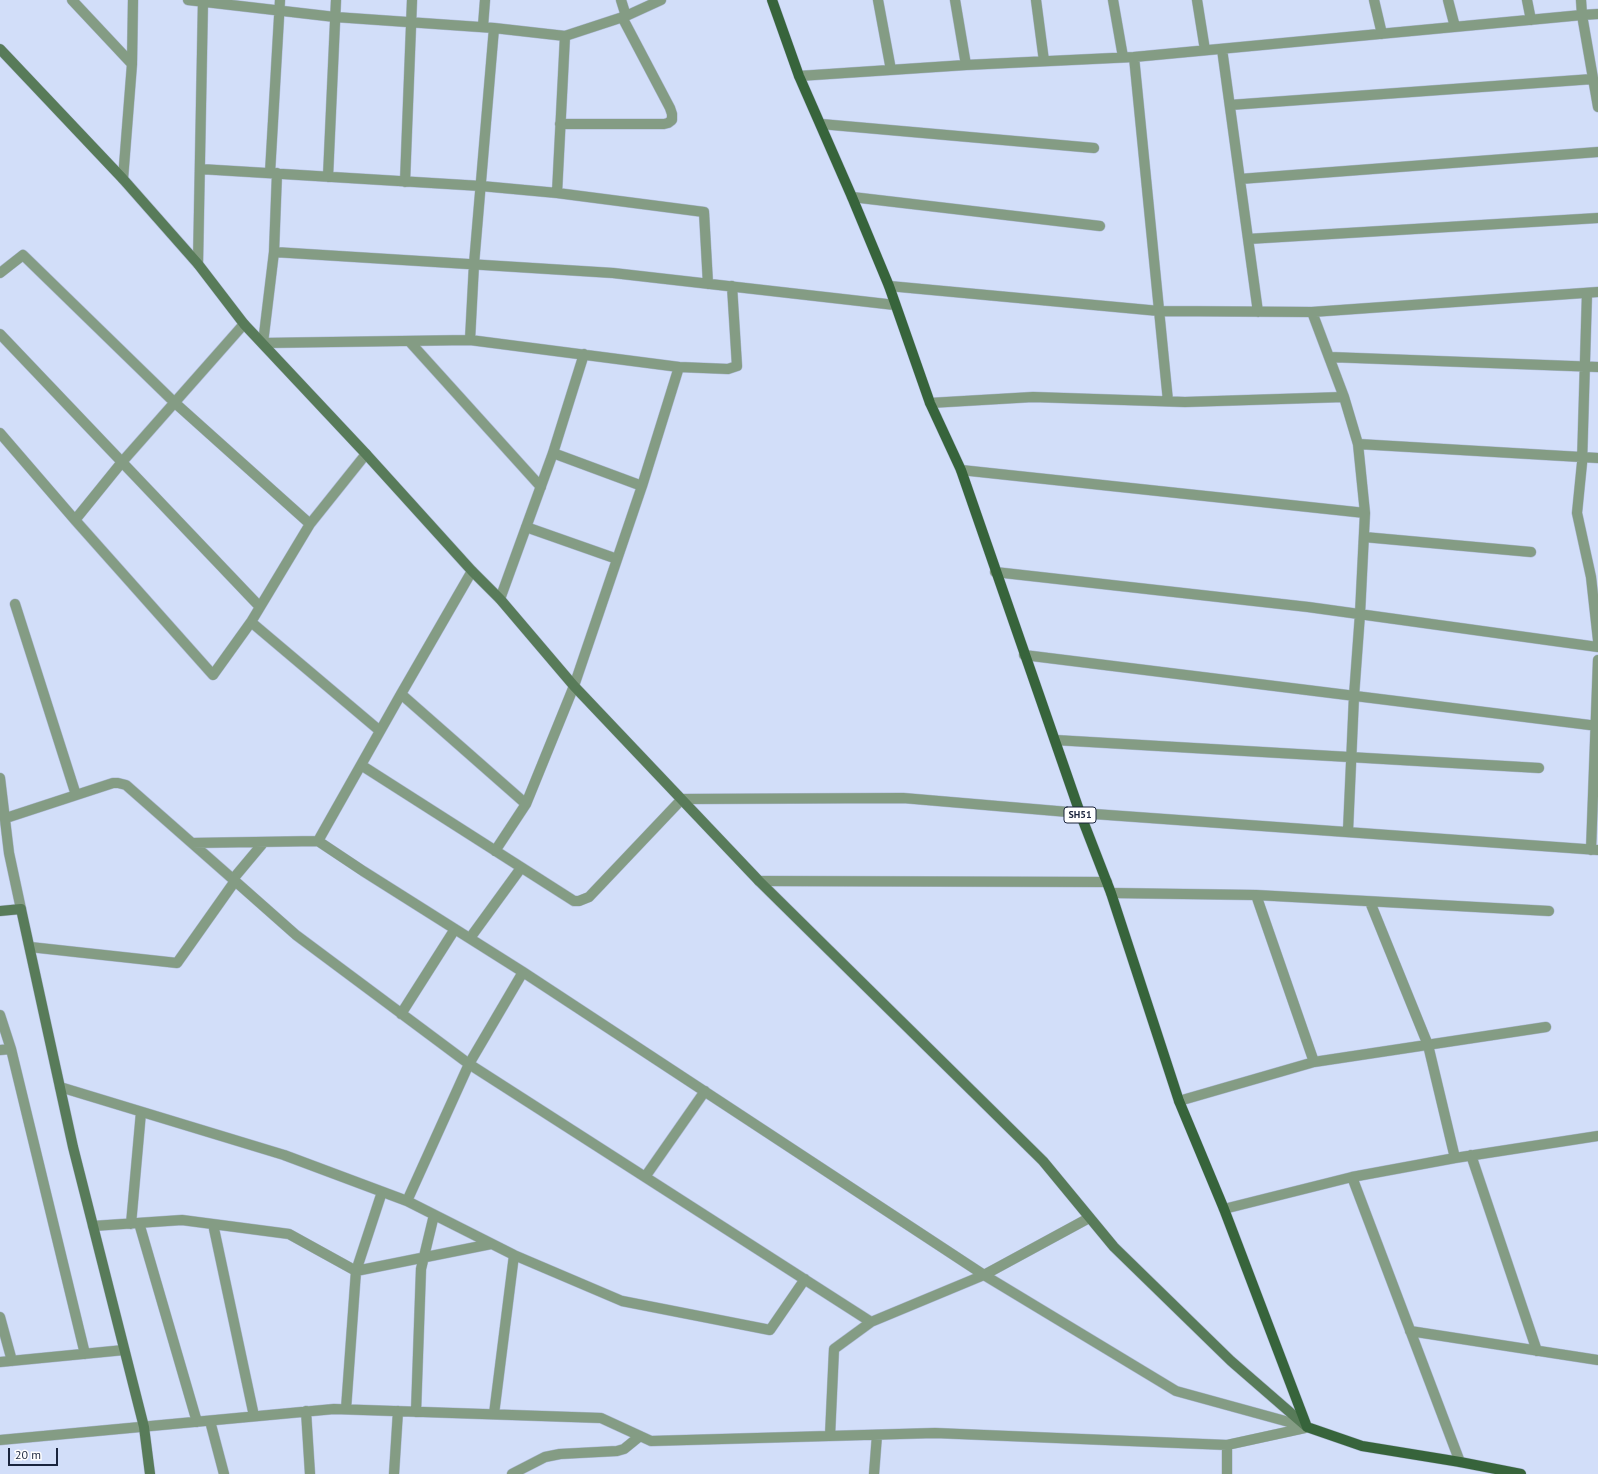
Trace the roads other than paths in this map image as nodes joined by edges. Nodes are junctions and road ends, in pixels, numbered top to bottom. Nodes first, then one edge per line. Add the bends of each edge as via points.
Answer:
1 (72, 0) edge
2 (133, 0) edge
3 (188, 0) edge
4 (280, 0) edge
5 (336, 0) edge
6 (412, 0) edge
7 (485, 0) edge
8 (621, 0) edge
9 (661, 0) edge
10 (772, 0) edge
11 (878, 0) edge
12 (955, 0) edge
13 (1036, 0) edge
14 (1113, 0) edge
15 (1197, 0) edge
16 (1374, 0) edge
17 (1448, 0) edge
18 (1527, 0) edge
19 (1581, 0) edge
20 (203, 1) edge
21 (280, 11) junction
22 (1598, 14) edge
23 (1582, 15) junction
24 (624, 16) junction
25 (335, 17) junction
26 (1531, 20) junction
27 (411, 22) junction
28 (483, 26) junction
29 (1455, 27) junction
30 (494, 28) junction
31 (1382, 34) junction
32 (565, 36) junction
33 (0, 49) edge
34 (1222, 49) junction
35 (1205, 50) junction
36 (1123, 57) junction
37 (1134, 57) junction
38 (1044, 61) junction
39 (132, 64) junction
40 (966, 65) junction
41 (891, 70) junction
42 (799, 76) junction
43 (1593, 79) junction
44 (1230, 105) junction
45 (1598, 107) edge
46 (560, 124) junction
47 (820, 124) junction
48 (1094, 148) dead end
49 (1598, 152) edge
50 (200, 169) junction
51 (274, 173) junction
52 (328, 177) junction
53 (123, 179) junction
54 (1240, 179) junction
55 (404, 182) junction
56 (481, 186) junction
57 (557, 193) junction
58 (852, 197) junction
59 (1598, 218) edge
60 (1100, 226) dead end
61 (1248, 239) junction
62 (274, 252) junction
63 (198, 264) junction
64 (474, 264) junction
65 (0, 273) edge
66 (708, 284) junction
67 (732, 286) junction
68 (889, 286) junction
69 (1598, 292) edge
70 (1587, 293) junction
71 (895, 305) junction
72 (1159, 312) junction
73 (1258, 312) junction
74 (1312, 312) junction
75 (244, 324) junction
76 (0, 334) edge
77 (470, 340) junction
78 (409, 341) junction
79 (263, 343) junction
80 (584, 354) junction
81 (1329, 357) junction
82 (679, 367) junction
83 (1585, 367) junction
84 (1598, 367) edge
85 (1344, 397) junction
86 (1168, 401) junction
87 (174, 402) junction
88 (930, 403) junction
89 (0, 433) edge
90 (1358, 444) junction
91 (553, 453) junction
92 (366, 454) junction
93 (1582, 456) junction
94 (1598, 458) edge
95 (122, 462) junction
96 (961, 470) junction
97 (642, 486) junction
98 (541, 487) junction
99 (1365, 513) junction
100 (74, 520) junction
101 (310, 524) junction
102 (526, 527) junction
103 (1364, 537) junction
104 (1531, 552) dead end
105 (617, 559) junction
106 (472, 571) junction
107 (995, 572) junction
108 (500, 598) junction
109 (14, 604) dead end
110 (260, 607) junction
111 (1360, 614) junction
112 (251, 622) junction
113 (1598, 640) edge
114 (1598, 647) edge
115 (1024, 655) junction
116 (1598, 660) edge
117 (574, 686) junction
118 (400, 694) junction
119 (1354, 696) junction
120 (1596, 726) edge
121 (380, 731) junction
122 (1055, 740) junction
123 (1351, 757) junction
124 (361, 765) junction
125 (1539, 768) dead end
126 (0, 778) edge
127 (76, 795) junction
128 (682, 799) junction
129 (526, 804) junction
130 (1080, 813) junction
131 (6, 818) junction
132 (1348, 831) junction
133 (318, 841) junction
134 (264, 842) junction
135 (192, 843) junction
136 (1595, 850) edge
137 (495, 851) junction
138 (521, 868) junction
139 (234, 880) junction
140 (759, 881) junction
141 (1107, 882) junction
142 (1111, 893) junction
143 (1256, 895) junction
144 (1370, 902) junction
145 (21, 909) junction
146 (0, 911) edge
147 (1549, 912) dead end
148 (455, 929) junction
149 (470, 938) junction
150 (30, 948) junction
151 (524, 972) junction
152 (401, 1014) junction
153 (0, 1015) edge
154 (1546, 1027) dead end
155 (1428, 1045) junction
156 (10, 1049) junction
157 (0, 1050) edge
158 (1314, 1062) junction
159 (469, 1064) junction
160 (60, 1087) junction
161 (704, 1091) junction
162 (1180, 1101) junction
163 (141, 1112) junction
164 (1598, 1136) edge
165 (1471, 1155) junction
166 (1455, 1158) junction
167 (645, 1177) junction
168 (1352, 1177) junction
169 (382, 1192) junction
170 (407, 1201) junction
171 (1224, 1209) junction
172 (434, 1215) junction
173 (1089, 1218) junction
174 (135, 1223) junction
175 (213, 1224) junction
176 (93, 1226) junction
177 (491, 1244) junction
178 (514, 1255) junction
179 (423, 1258) junction
180 (356, 1271) junction
181 (984, 1275) junction
182 (805, 1279) junction
183 (0, 1317) edge
184 (871, 1322) junction
185 (1410, 1331) junction
186 (124, 1350) junction
187 (1537, 1351) junction
188 (85, 1354) junction
189 (1598, 1360) edge
190 (12, 1361) junction
191 (0, 1362) edge
192 (346, 1409) junction
193 (306, 1411) junction
194 (398, 1411) junction
195 (416, 1412) junction
196 (494, 1414) junction
197 (254, 1416) junction
198 (210, 1421) junction
199 (197, 1422) junction
200 (144, 1427) junction
201 (1307, 1427) junction
202 (877, 1435) junction
203 (640, 1436) junction
204 (830, 1436) junction
205 (0, 1440) edge
206 (1227, 1445) junction
207 (1460, 1462) junction
208 (150, 1474) edge
209 (224, 1474) edge
210 (310, 1474) edge
211 (394, 1474) edge
212 (512, 1474) edge
213 (874, 1474) edge
214 (1227, 1474) edge
215 (1521, 1474) edge

1 - 39 street
2 - 39 street
3 - 20 street
4 - 21 street
5 - 25 street
6 - 27 street
7 - 28 street
8 - 24 street
9 - 24 street
10 - 42 main road, SH51
11 - 41 street
12 - 40 street
13 - 38 street
14 - 36 street
15 - 35 street
16 - 31 street
17 - 29 street
18 - 26 street
19 - 23 street
20 - 21 street
20 - 50 street
21 - 25 street
21 - 51 street
22 - 23 street
23 - 26 street
23 - 43 street
24 - 32 street
24 - 46 street via 670,108 672,120 668,124
25 - 27 street
25 - 52 street
26 - 29 street
27 - 28 street
27 - 55 street
28 - 30 street
29 - 31 street
30 - 32 street
30 - 56 street
31 - 34 street
32 - 46 street
33 - 53 street
34 - 35 street
34 - 44 street
35 - 37 street
36 - 37 street
36 - 38 street
37 - 72 street
38 - 40 street
39 - 53 street
40 - 41 street
41 - 42 street
42 - 47 main road, SH51
43 - 44 street
43 - 45 street
44 - 54 street
46 - 57 street
47 - 48 street
47 - 58 main road, SH51
49 - 54 street
50 - 51 street
50 - 63 street
51 - 52 street
51 - 62 street
52 - 55 street
53 - 63 street
54 - 61 street
55 - 56 street
56 - 57 street
56 - 64 street
57 - 66 street via 704,212
58 - 60 street
58 - 68 main road, SH51
59 - 61 street
61 - 73 street
62 - 64 street
62 - 79 street
63 - 75 street
64 - 66 street via 614,273
64 - 77 street
65 - 87 street via 23,255
66 - 67 street
67 - 71 street
67 - 82 street via 737,366 728,369
68 - 71 main road, SH51
68 - 72 street
69 - 70 street
70 - 74 street
70 - 83 street
71 - 88 main road, SH51
72 - 73 street
72 - 86 street
73 - 74 street
74 - 81 street
75 - 79 street
75 - 87 street
76 - 95 street
77 - 78 street
77 - 80 street
78 - 79 street
78 - 98 street
79 - 92 street
80 - 82 street
80 - 91 street
81 - 83 street
81 - 85 street
82 - 97 street
83 - 84 street
83 - 93 street
85 - 86 street
85 - 90 street
86 - 88 street via 1033,397
87 - 95 street
87 - 101 street
88 - 96 main road, SH51
89 - 100 street
90 - 93 street
90 - 99 street
91 - 97 street
91 - 98 street
92 - 101 street
92 - 106 street
93 - 94 street
93 - 113 street via 1577,513 1591,577
95 - 100 street
95 - 110 street
96 - 99 street
96 - 107 main road, SH51
97 - 105 street
98 - 102 street
99 - 103 street
100 - 112 street via 213,675
101 - 110 street
102 - 105 street
102 - 108 street
103 - 104 street
103 - 111 street
105 - 117 street
106 - 108 street
106 - 118 street
107 - 111 street
107 - 115 main road, SH51
108 - 117 street
109 - 127 street
110 - 112 street
111 - 114 street
111 - 119 street
112 - 121 street
115 - 119 street
115 - 122 main road, SH51
116 - 120 street
117 - 128 street
117 - 129 street
118 - 121 street
118 - 129 street
119 - 120 street
119 - 123 street
120 - 136 street
121 - 124 street
122 - 123 street
122 - 130 main road, SH51
123 - 125 street
123 - 132 street
124 - 133 street
124 - 137 street
126 - 131 street
127 - 131 street
127 - 135 street via 118,783 126,785
128 - 130 street via 903,798
128 - 138 street via 584,900 570,899
128 - 140 street
129 - 137 street
130 - 132 street
130 - 141 main road, SH51
131 - 145 street via 9,854
132 - 136 street
133 - 134 street
133 - 148 street
134 - 135 street
134 - 139 street
135 - 139 street
137 - 138 street
138 - 149 street
139 - 150 street via 177,962
139 - 152 street via 296,936
140 - 141 street
140 - 173 street via 1043,1161
141 - 142 main road, SH51
142 - 143 street
142 - 162 main road, SH51
143 - 144 street
143 - 158 street
144 - 147 street
144 - 155 street
145 - 146 street
145 - 150 street
148 - 149 street
148 - 152 street
149 - 151 street
150 - 160 street
151 - 159 street
151 - 161 street
152 - 159 street
153 - 156 street
154 - 155 street
155 - 158 street
155 - 166 street
156 - 157 street
156 - 188 street
158 - 162 street
159 - 167 street
159 - 170 street
160 - 163 street
160 - 176 street
161 - 167 street
161 - 181 street
162 - 171 main road, SH51
163 - 169 street via 284,1155
163 - 174 street
164 - 165 street
165 - 166 street
165 - 187 street
166 - 168 street
167 - 182 street
168 - 171 street
168 - 185 street
169 - 170 street
169 - 180 street
170 - 172 street
171 - 201 main road, SH51
172 - 177 street
172 - 179 street
173 - 181 street
173 - 201 street via 1114,1247 1187,1319
174 - 175 street via 182,1220
174 - 176 street
174 - 199 street
175 - 180 street via 289,1234
175 - 197 street
176 - 186 street
177 - 178 street
177 - 179 street
178 - 182 street via 622,1301 770,1330
178 - 196 street
179 - 180 street
179 - 195 street via 420,1279
180 - 192 street
181 - 184 street
181 - 201 street via 1176,1391
182 - 184 street
183 - 190 street
184 - 204 street via 834,1349
185 - 187 street
185 - 207 street
186 - 188 street
186 - 200 street
187 - 189 street
188 - 190 street
190 - 191 street
192 - 193 street
192 - 194 street
193 - 197 street
193 - 210 street
194 - 195 street
194 - 211 street
195 - 196 street
196 - 203 street via 601,1418
197 - 198 street
198 - 199 street
198 - 209 street
199 - 200 street
200 - 205 street
200 - 208 street
201 - 206 street
201 - 207 main road via 1362,1446
202 - 204 street
202 - 206 street via 935,1433
202 - 213 street
203 - 204 street via 651,1441
203 - 212 street via 624,1449 551,1455
206 - 214 street
207 - 215 main road

